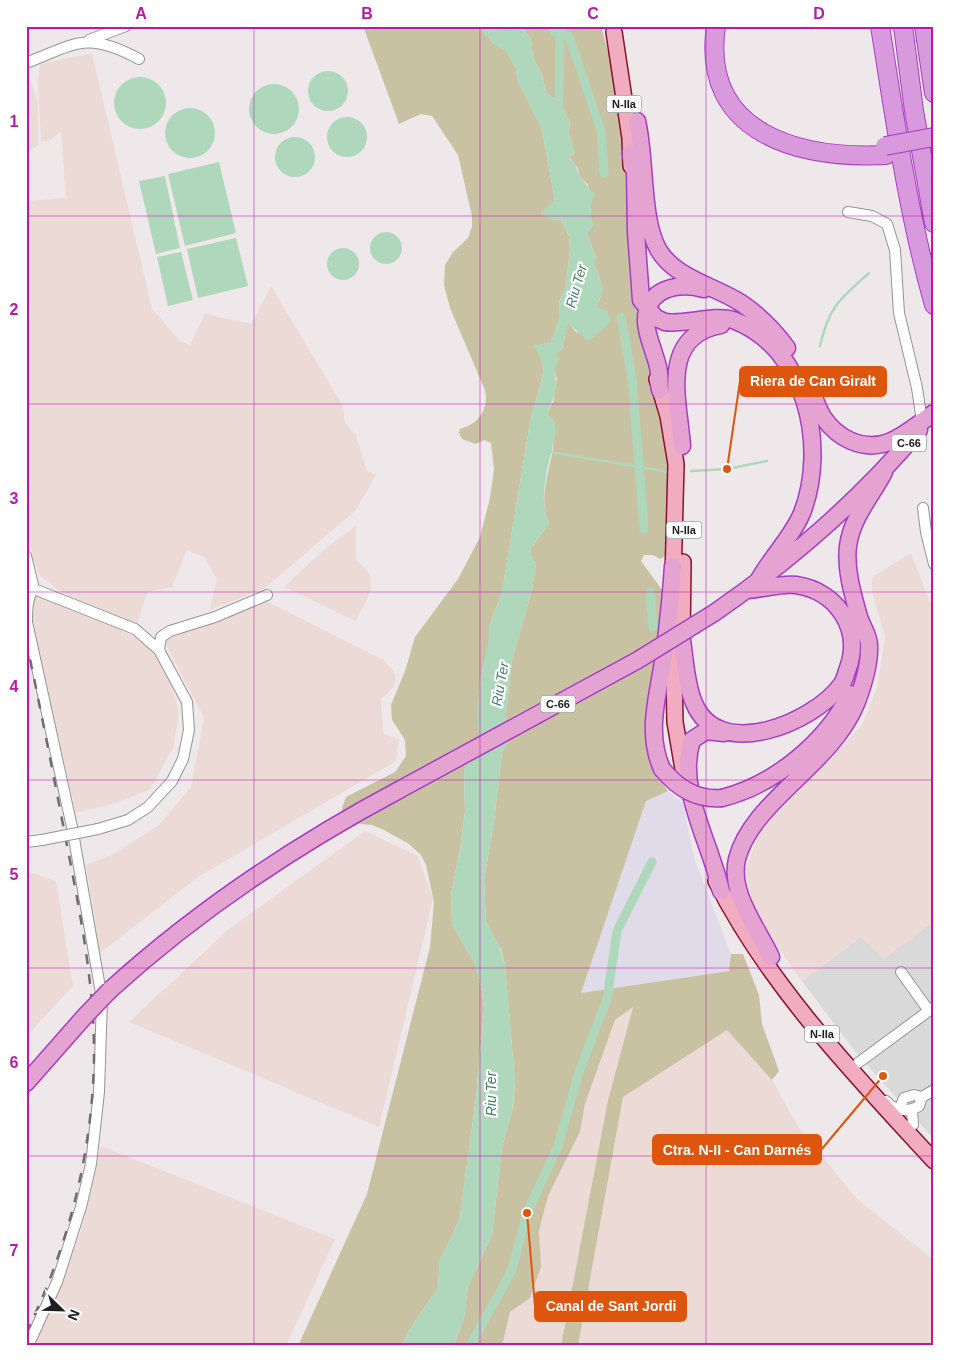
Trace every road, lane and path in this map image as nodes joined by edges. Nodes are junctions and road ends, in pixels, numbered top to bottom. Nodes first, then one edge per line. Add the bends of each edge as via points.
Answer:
1 (126, 26) edge
2 (716, 26) edge
3 (726, 26) edge
4 (880, 26) edge
5 (903, 26) edge
6 (924, 26) edge
7 (613, 29) edge
8 (81, 42) junction
9 (139, 58) dead end
10 (26, 64) edge
11 (934, 93) edge
12 (637, 121) junction
13 (934, 137) edge
14 (934, 148) edge
15 (886, 151) junction
16 (631, 154) junction
17 (848, 212) dead end
18 (934, 223) edge
19 (728, 296) junction
20 (934, 305) edge
21 (647, 310) junction
22 (752, 330) junction
23 (660, 390) junction
24 (928, 417) edge
25 (682, 446) junction
26 (884, 472) junction
27 (923, 508) dead end
28 (26, 556) edge
29 (934, 564) edge
30 (673, 566) junction
31 (752, 587) junction
32 (34, 589) junction
33 (268, 595) dead end
34 (860, 617) junction
35 (682, 640) junction
36 (159, 650) junction
37 (736, 734) junction
38 (688, 751) junction
39 (26, 842) edge
40 (722, 891) junction
41 (755, 949) junction
42 (771, 957) junction
43 (901, 972) dead end
44 (932, 1009) edge
45 (858, 1063) junction
46 (26, 1083) edge
47 (934, 1090) edge
48 (901, 1104) junction
49 (931, 1154) edge
50 (28, 1346) edge

1 - 8 street
2 - 15 highway via 714,53 722,86 750,125 776,141 806,150 854,156
3 - 15 highway via 724,55 729,76 739,96 760,119 780,132 809,141
4 - 20 highway via 915,233
5 - 18 highway
6 - 11 highway
7 - 12 main road, N-IIa
7 - 16 main road, N-IIa
8 - 9 street via 105,43
8 - 10 street
12 - 19 highway via 648,214 658,249 675,268
12 - 21 main road, N-IIa via 640,232
13 - 15 highway, bridge
14 - 15 highway
16 - 21 highway via 636,170 639,281
16 - 23 main road, N-IIa via 635,285
17 - 24 street via 872,216 886,224 895,250 899,313 917,388
19 - 21 highway via 685,285 673,286 652,300
19 - 24 highway via 758,315 785,345 809,383 822,414 847,440 873,445 888,442
21 - 22 highway via 665,322 731,320
21 - 23 highway via 646,324
21 - 25 main road, N-IIa
22 - 25 highway via 738,324 713,326 694,336 683,350 676,379
22 - 31 highway via 767,340 782,358 799,388 813,442 811,481 802,513 788,540
23 - 30 main road, N-IIa via 674,442 676,464
24 - 26 highway, C-66
25 - 35 main road, N-IIa
26 - 31 highway, C-66 via 825,528
26 - 34 highway via 852,527 848,547 848,566
27 - 29 street
28 - 32 street
30 - 34 highway, bridge via 653,730 662,769 673,782 691,794 722,798 760,785 821,735 845,703 863,662
30 - 40 main road, N-IIa via 673,676 677,731 698,833
31 - 37 highway via 795,585 823,594 846,616 853,655 843,683 816,709 763,732
31 - 46 highway, C-66, bridge via 638,660 399,790 242,884 164,943 110,990
32 - 36 street via 135,629
32 - 50 street via 27,609 27,622 72,827 102,999 100,1092 91,1164 57,1282
33 - 36 street via 215,618 170,631 161,636
34 - 42 highway via 869,644 866,674 855,706 823,755 755,822 737,859 736,878 741,898
35 - 37 highway via 694,704 707,721
35 - 38 main road, N-IIa
36 - 39 street, bridge via 186,702 189,730 183,759 172,781 148,807 128,820
37 - 38 highway via 706,731 692,740
38 - 40 highway via 687,770 694,803
38 - 42 main road, N-IIa via 716,859 739,906
40 - 41 main road, N-IIa
41 - 48 street via 891,1107
41 - 49 main road, N-IIa via 834,1049
42 - 45 main road, N-IIa
43 - 44 street
44 - 45 street
45 - 48 main road, N-IIa
47 - 48 street via 922,1097 914,1095
48 - 49 main road, N-IIa
48 - 49 street via 900,1116

